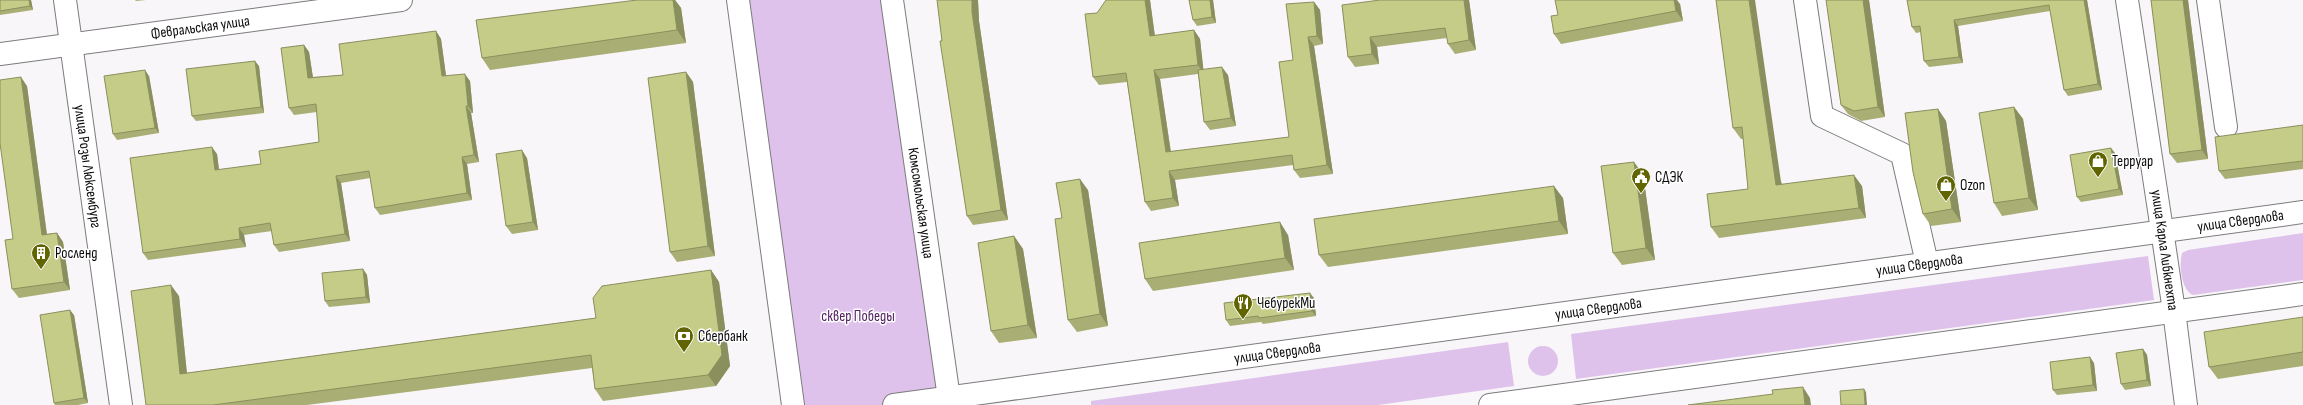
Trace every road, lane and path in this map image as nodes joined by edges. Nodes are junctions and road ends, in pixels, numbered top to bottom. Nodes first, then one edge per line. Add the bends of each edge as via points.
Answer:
1 (64, 0) edge
2 (401, 0) edge
3 (738, 0) edge
4 (892, 0) edge
5 (1805, 0) edge
6 (2127, 0) edge
7 (2208, 0) edge
8 (71, 45) junction
9 (0, 54) edge
10 (2226, 127) dead end
11 (2303, 212) edge
12 (2162, 230) junction
13 (1927, 263) junction
14 (2303, 294) edge
15 (2174, 311) junction
16 (949, 401) edge
17 (1546, 401) edge
18 (121, 405) edge
19 (793, 405) edge
20 (894, 405) edge
21 (1490, 405) edge
22 (2186, 405) edge

1 - 8 main road, улица Розы Люксембург
2 - 8 main road, Февральская улица
3 - 19 main road
4 - 16 main road, Комсомольская улица
5 - 13 main road via 1822,116 1902,154
6 - 12 main road, улица Карла Либкнехта
7 - 10 main road
8 - 9 main road, Февральская улица
8 - 18 main road, улица Розы Люксембург
11 - 12 main road, улица Свердлова
12 - 13 main road, улица Свердлова
12 - 15 main road, улица Карла Либкнехта
13 - 16 main road, улица Свердлова
14 - 15 main road
15 - 17 main road
15 - 22 main road, улица Карла Либкнехта
16 - 20 main road, улица Свердлова
17 - 21 main road

